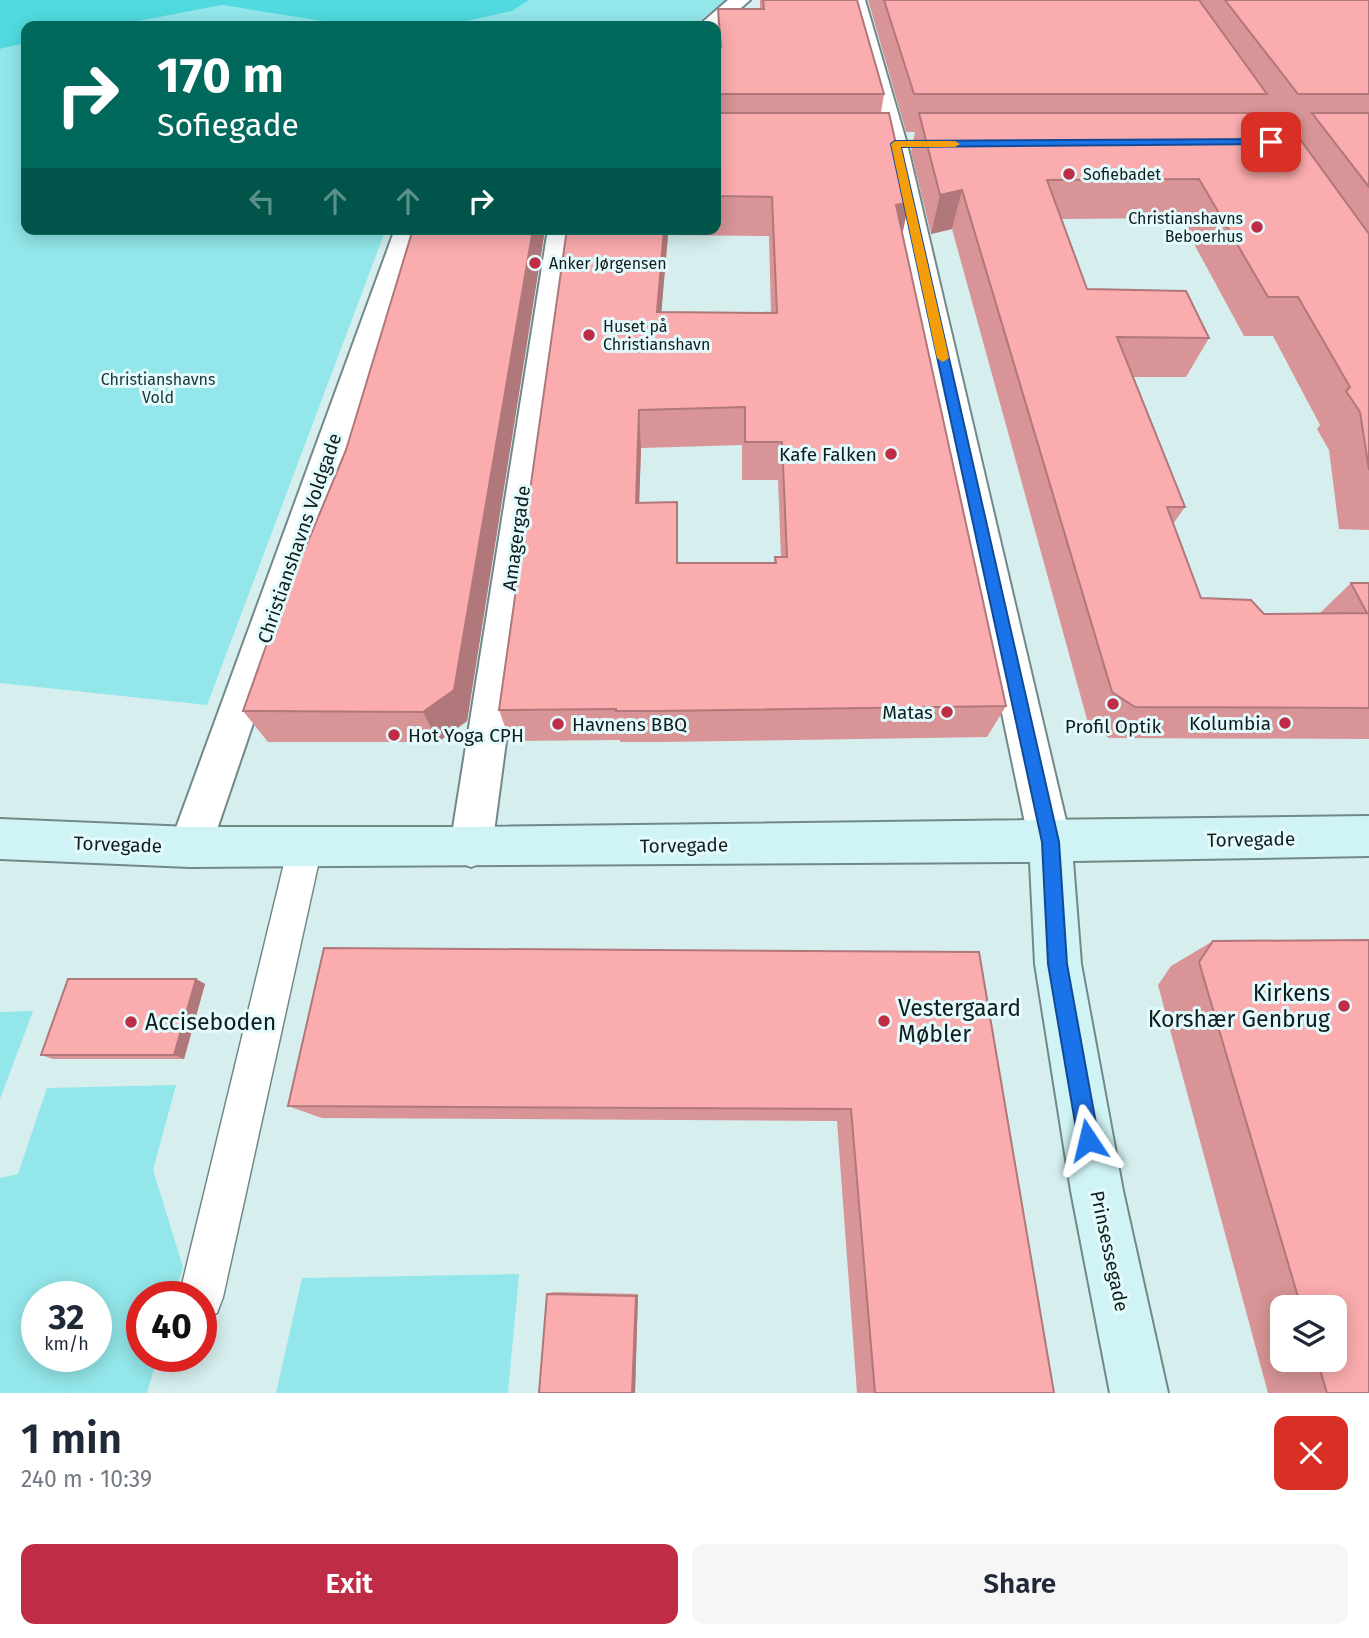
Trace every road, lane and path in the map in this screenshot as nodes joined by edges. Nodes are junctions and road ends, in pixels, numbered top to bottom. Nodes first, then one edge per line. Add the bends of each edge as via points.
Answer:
1 (740, 0) edge
2 (855, 0) edge
3 (714, 21) edge
4 (406, 235) edge
5 (560, 235) edge
6 (1369, 836) edge
7 (0, 839) edge
8 (1051, 842) junction
9 (190, 847) junction
10 (305, 847) junction
11 (471, 847) junction
12 (205, 1281) edge
13 (1139, 1393) edge

1 - 3 street
2 - 8 street, Prinsessegade via 895,144
4 - 9 street, Christianshavns Voldgade
5 - 11 street, Amagergade
6 - 8 street, Torvegade
7 - 9 street, Torvegade
8 - 11 street, Torvegade
8 - 13 street, Prinsessegade via 1058,964 1097,1191
9 - 10 street, Torvegade
10 - 11 street, Torvegade
10 - 12 lane

